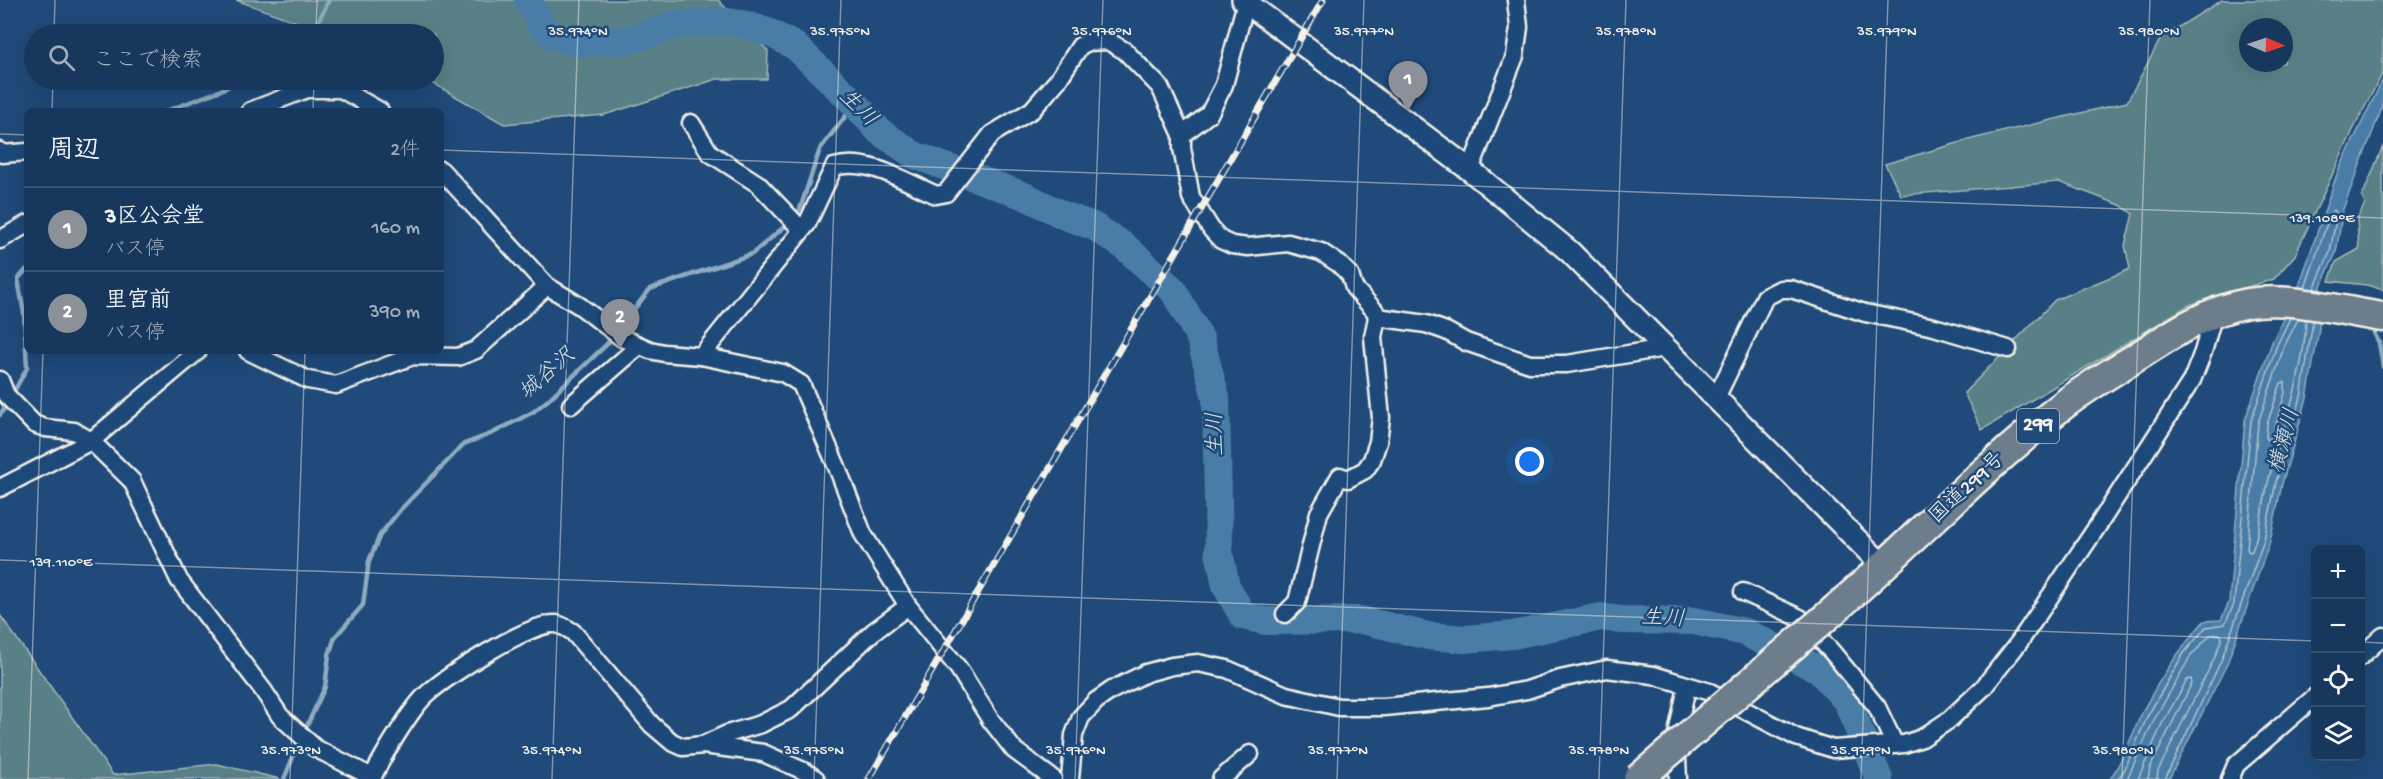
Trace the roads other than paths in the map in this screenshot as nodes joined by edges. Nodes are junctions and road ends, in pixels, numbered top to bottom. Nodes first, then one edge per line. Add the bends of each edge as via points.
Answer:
1 (1516, 0) edge
2 (1245, 1) edge
3 (304, 90) edge
4 (343, 90) edge
5 (258, 108) edge
6 (375, 108) edge
7 (692, 123) dead end
8 (1182, 135) junction
9 (0, 151) edge
10 (24, 152) edge
11 (1470, 170) junction
12 (444, 173) edge
13 (24, 226) edge
14 (800, 229) junction
15 (0, 240) edge
16 (547, 286) junction
17 (2214, 313) junction
18 (2383, 317) edge
19 (1377, 318) junction
20 (639, 346) junction
21 (1665, 348) junction
22 (2008, 349) dead end
23 (194, 354) edge
24 (254, 354) edge
25 (700, 356) junction
26 (3, 388) edge
27 (1716, 398) junction
28 (571, 405) dead end
29 (91, 441) junction
30 (0, 488) edge
31 (1884, 567) junction
32 (1743, 592) dead end
33 (908, 606) junction
34 (1285, 614) dead end
35 (2383, 636) edge
36 (2365, 653) edge
37 (1687, 687) junction
38 (2311, 700) edge
39 (703, 745) junction
40 (1887, 745) junction
41 (1250, 754) dead end
42 (370, 777) edge
43 (816, 779) edge
44 (1053, 779) edge
45 (1070, 779) edge
46 (1221, 779) edge
47 (1638, 779) edge
48 (1678, 779) edge
49 (2230, 779) edge

1 - 11 street via 1519,27 1515,56
2 - 8 street via 1224,85 1209,114
2 - 11 street
3 - 5 street
4 - 6 street
7 - 14 street via 710,153 758,184
8 - 14 street via 1160,87 1125,51 1099,40 1088,42 1080,46 1032,110 992,134 946,193 936,195 879,170 855,165 834,167
8 - 19 street via 1191,197 1221,240 1248,247 1287,243 1321,252 1350,275 1354,288
9 - 10 street
11 - 21 street via 1569,251
12 - 16 street
13 - 15 street
14 - 25 street
16 - 20 street
16 - 24 street via 476,351 458,357 413,356 336,385 308,380
17 - 18 highway, 国道299号 / 299 via 2265,301
17 - 31 highway, 国道299号 / 299 via 2067,402
17 - 40 street via 2192,380 2025,634 1983,688 1949,720 1922,738
19 - 21 street via 1426,324 1530,364 1566,364
19 - 34 street via 1373,337 1381,418 1372,460 1357,476 1340,476 1326,499 1297,602
20 - 25 street
20 - 28 street
21 - 27 street
22 - 27 street via 1781,289 1765,297
23 - 29 street
25 - 33 street via 783,373 801,384 863,534
26 - 29 street via 34,424 74,431
27 - 31 street
29 - 30 street
29 - 42 street via 132,481 179,580 280,716 315,748
31 - 47 highway, 国道299号 / 299, bridge
32 - 40 street via 1800,618 1832,652 1877,707
33 - 39 street via 873,632 791,709
33 - 44 street via 959,669 1014,750
35 - 36 street
37 - 40 street via 1710,692 1796,737 1833,749
37 - 45 street via 1653,675 1607,669 1488,697 1384,707 1339,707 1286,695 1227,669 1198,663 1172,666 1112,690 1081,717 1074,735
37 - 48 street via 1676,738
38 - 49 street via 2236,765
39 - 42 street via 683,747 661,734 573,632 555,624 530,631 475,660 426,695
39 - 43 street via 763,753
41 - 46 street

